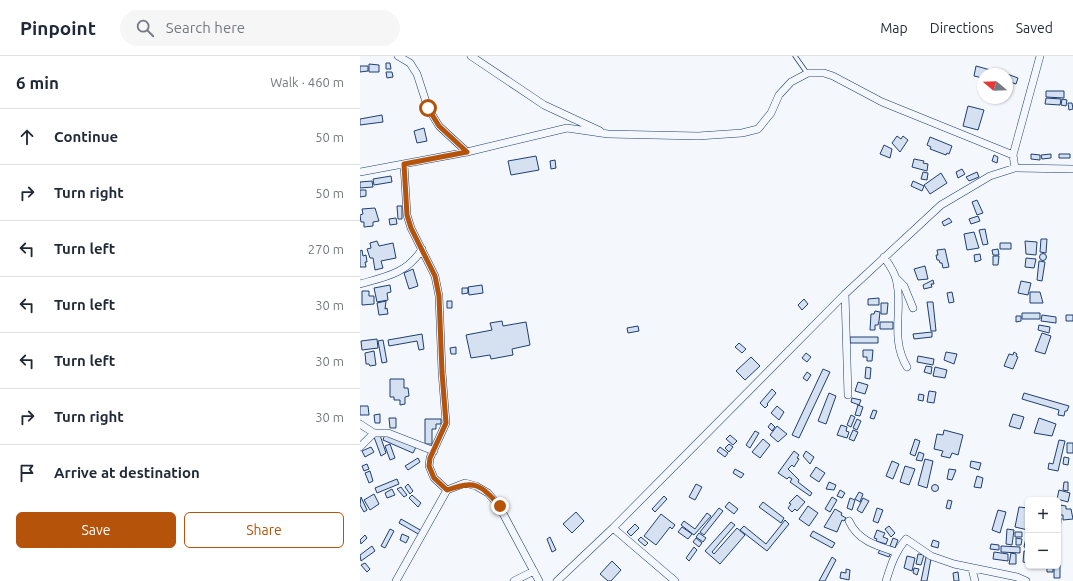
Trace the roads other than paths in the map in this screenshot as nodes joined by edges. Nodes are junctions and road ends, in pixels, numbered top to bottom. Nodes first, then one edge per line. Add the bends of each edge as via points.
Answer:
1 (398, 56) edge
2 (471, 56) edge
3 (795, 56) edge
4 (1040, 56) edge
5 (808, 74) junction
6 (608, 134) junction
7 (467, 152) junction
8 (1013, 155) junction
9 (404, 164) junction
10 (1015, 168) junction
11 (1073, 170) edge
12 (360, 172) edge
13 (422, 249) junction
14 (884, 257) junction
15 (896, 278) junction
16 (360, 284) edge
17 (845, 294) junction
18 (913, 308) dead end
19 (907, 367) dead end
20 (848, 396) dead end
21 (360, 424) edge
22 (374, 433) junction
23 (360, 447) edge
24 (434, 451) junction
25 (447, 490) junction
26 (849, 521) dead end
27 (613, 528) junction
28 (896, 552) junction
29 (972, 569) junction
30 (534, 571) junction
31 (396, 581) edge
32 (514, 581) edge
33 (539, 581) edge
34 (557, 581) edge
35 (675, 581) edge
36 (886, 581) edge
37 (975, 581) edge
38 (1026, 581) edge

1 - 7 street via 410,63 417,74 428,108 439,126
2 - 6 street via 544,105
3 - 5 lane
4 - 8 street
5 - 6 street via 791,82 779,95 771,113 758,129 742,133 698,136
5 - 8 street via 828,75 882,102
6 - 7 street via 567,128
7 - 9 street
8 - 10 street
9 - 12 street
9 - 13 street via 407,215
10 - 11 street
10 - 14 street via 990,176 941,205
13 - 16 street via 415,261 391,276
13 - 24 street via 435,276 439,296 446,423
14 - 15 street
14 - 17 street
15 - 18 street via 904,286
15 - 19 street via 898,336 902,359
17 - 20 street
17 - 27 street
21 - 22 street
22 - 23 street
22 - 24 street via 388,433
24 - 25 street via 429,466 434,478
25 - 30 street via 465,483 488,493 500,506
25 - 31 street
26 - 28 street via 853,532 876,545
27 - 34 street
27 - 35 street
28 - 29 street via 906,539 931,556
28 - 36 street
29 - 37 street
29 - 38 street
30 - 32 street
30 - 33 street

